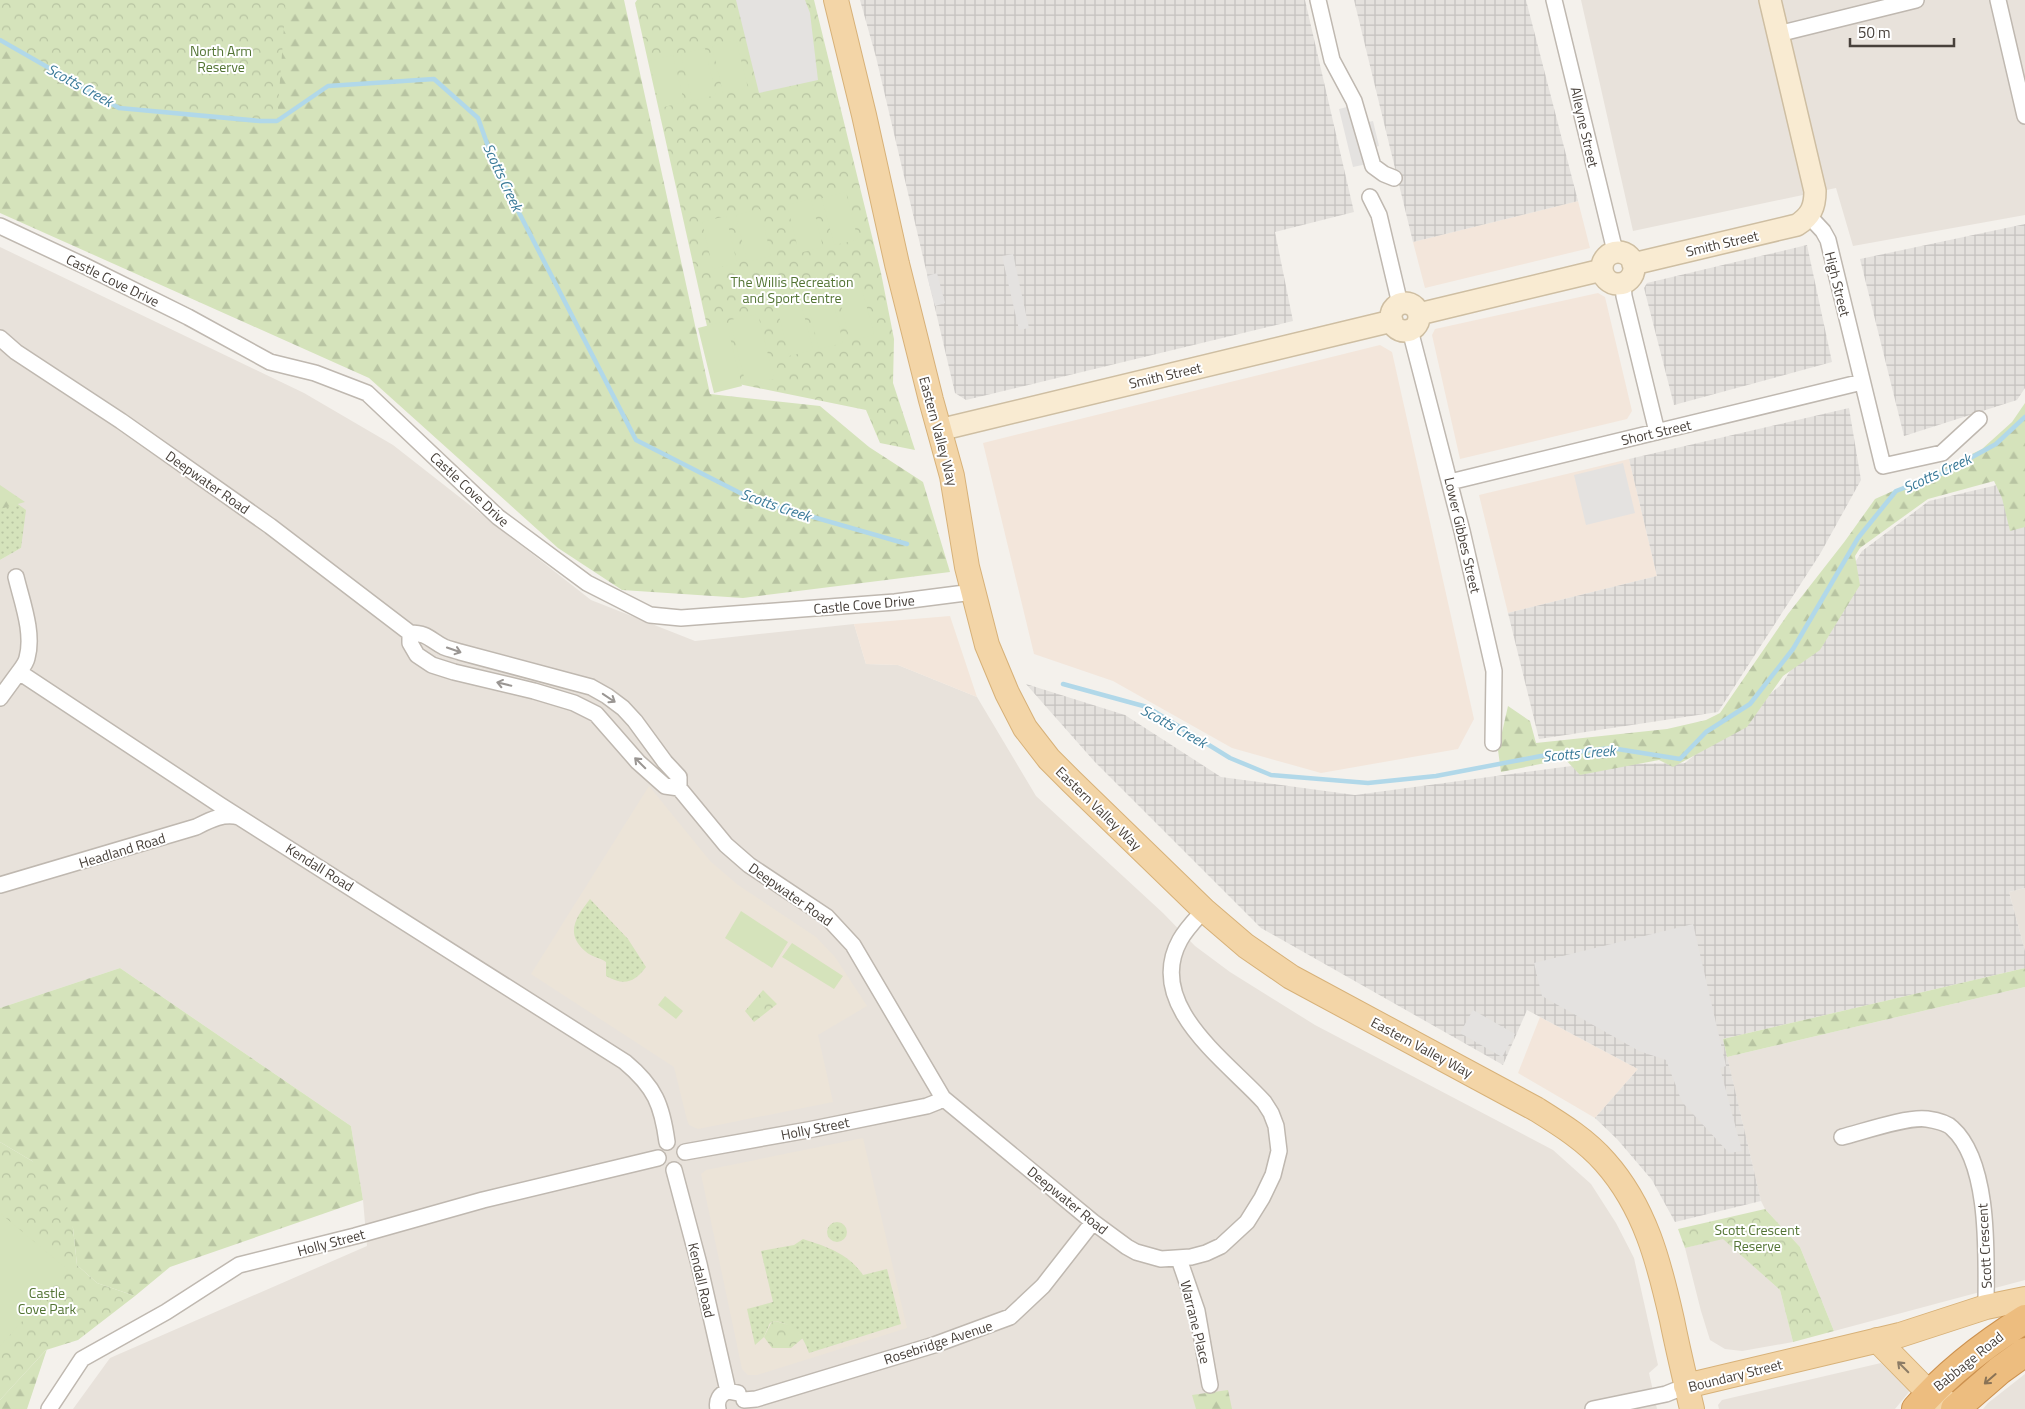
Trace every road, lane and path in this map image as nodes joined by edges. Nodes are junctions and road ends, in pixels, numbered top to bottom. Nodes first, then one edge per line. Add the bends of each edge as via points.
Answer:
1 (836, 0) edge
2 (1318, 0) edge
3 (1554, 0) edge
4 (1770, 0) edge
5 (1916, 0) edge
6 (1998, 0) edge
7 (1778, 34) junction
8 (2025, 116) edge
9 (1394, 178) dead end
10 (1370, 197) dead end
11 (1809, 216) junction
12 (0, 226) edge
13 (1625, 258) junction
14 (1602, 270) junction
15 (1623, 284) junction
16 (1405, 317) junction
17 (0, 338) edge
18 (1862, 382) junction
19 (1980, 419) dead end
20 (939, 430) junction
21 (1657, 432) junction
22 (1450, 482) junction
23 (16, 577) dead end
24 (973, 592) junction
25 (410, 632) junction
26 (19, 672) junction
27 (0, 698) edge
28 (1492, 743) dead end
29 (679, 788) junction
30 (243, 818) junction
31 (0, 885) edge
32 (1204, 910) junction
33 (943, 1098) junction
34 (1842, 1137) dead end
35 (667, 1142) junction
36 (685, 1152) junction
37 (658, 1158) junction
38 (674, 1170) junction
39 (1093, 1222) junction
40 (1179, 1259) junction
41 (2025, 1299) edge
42 (1986, 1307) junction
43 (2025, 1319) edge
44 (1877, 1340) junction
45 (2025, 1352) edge
46 (1210, 1385) dead end
47 (1686, 1386) junction
48 (728, 1391) junction
49 (1923, 1401) edge
50 (744, 1404) edge
51 (714, 1408) edge
52 (1955, 1408) edge
53 (49, 1409) edge
54 (1593, 1409) edge
55 (1692, 1409) edge

1 - 20 main road, Eastern Valley Way
2 - 9 street via 1332,60 1354,101 1373,166
3 - 13 street, Alleyne Street via 1613,244
4 - 7 street
5 - 7 street
6 - 8 street
7 - 11 street via 1816,191
10 - 16 street, Lower Gibbes Street via 1379,215
11 - 13 street, Smith Street via 1797,225
11 - 18 street, High Street via 1828,240
12 - 24 street, Castle Cove Drive via 188,317 270,362 315,373 367,393 498,517 586,583 650,614 681,618 895,602
13 - 14 street via 1607,256
13 - 15 street via 1634,269 1631,278
14 - 15 street via 1609,282
14 - 16 street, Smith Street
15 - 21 street
16 - 20 street, Smith Street
16 - 22 street, Lower Gibbes Street
17 - 25 street, Deepwater Road via 270,526
18 - 19 street, High Street via 1883,466 1942,453
18 - 21 street, Short Street
20 - 24 main road, Eastern Valley Way via 952,476
21 - 22 street, Short Street
22 - 28 street, Lower Gibbes Street via 1494,671
23 - 26 street via 26,614 28,643 27,659
24 - 32 main road, Eastern Valley Way via 987,645 1025,728 1049,759
29 -> 25 street, Deepwater Road via 665,786 638,762 596,714 574,703 534,691 432,665 417,655 410,643
25 -> 29 street, Deepwater Road via 420,633 460,652 591,687 607,696 635,720 679,777
26 - 27 street
26 - 30 street, Kendall Road
29 - 33 street, Deepwater Road via 726,845 748,865 828,918 853,945
30 - 31 street, Headland Road via 221,816 186,830
30 - 35 street, Kendall Road via 625,1062 643,1077 654,1094
32 - 40 street, Deepwater Road via 1180,940 1171,972 1173,990 1179,1006 1205,1043 1264,1102 1276,1126 1279,1151 1273,1175 1247,1222 1220,1246
32 - 47 main road, Eastern Valley Way via 1246,946 1291,977 1536,1108 1604,1160 1636,1205 1658,1259
33 - 36 street, Holly Street via 927,1106
33 - 39 street, Deepwater Road
34 - 42 street, Scott Crescent via 1904,1121 1926,1119 1951,1126 1969,1148 1983,1204
35 - 36 street via 680,1144
35 - 37 street via 661,1147
36 - 38 street via 683,1165
37 - 38 street via 662,1166
37 - 53 street, Holly Street via 483,1200 239,1265 166,1312 82,1359
38 - 48 street, Kendall Road
39 - 40 street, Deepwater Road via 1136,1252 1161,1259
39 - 50 street, Rosebridge Avenue via 1043,1286 1010,1317 934,1345
40 - 46 street, Warrane Place via 1197,1311
41 - 42 main road, Boundary Street
42 - 44 main road, Boundary Street
43 - 49 highway, Babbage Road via 1972,1355
44 - 47 main road, Boundary Street
49 -> 44 main road
45 -> 52 highway
47 - 54 street, Boundary Street via 1666,1394
47 - 55 main road, Eastern Valley Way
48 - 50 street via 740,1394
48 - 51 street via 718,1399
49 - 52 main road

